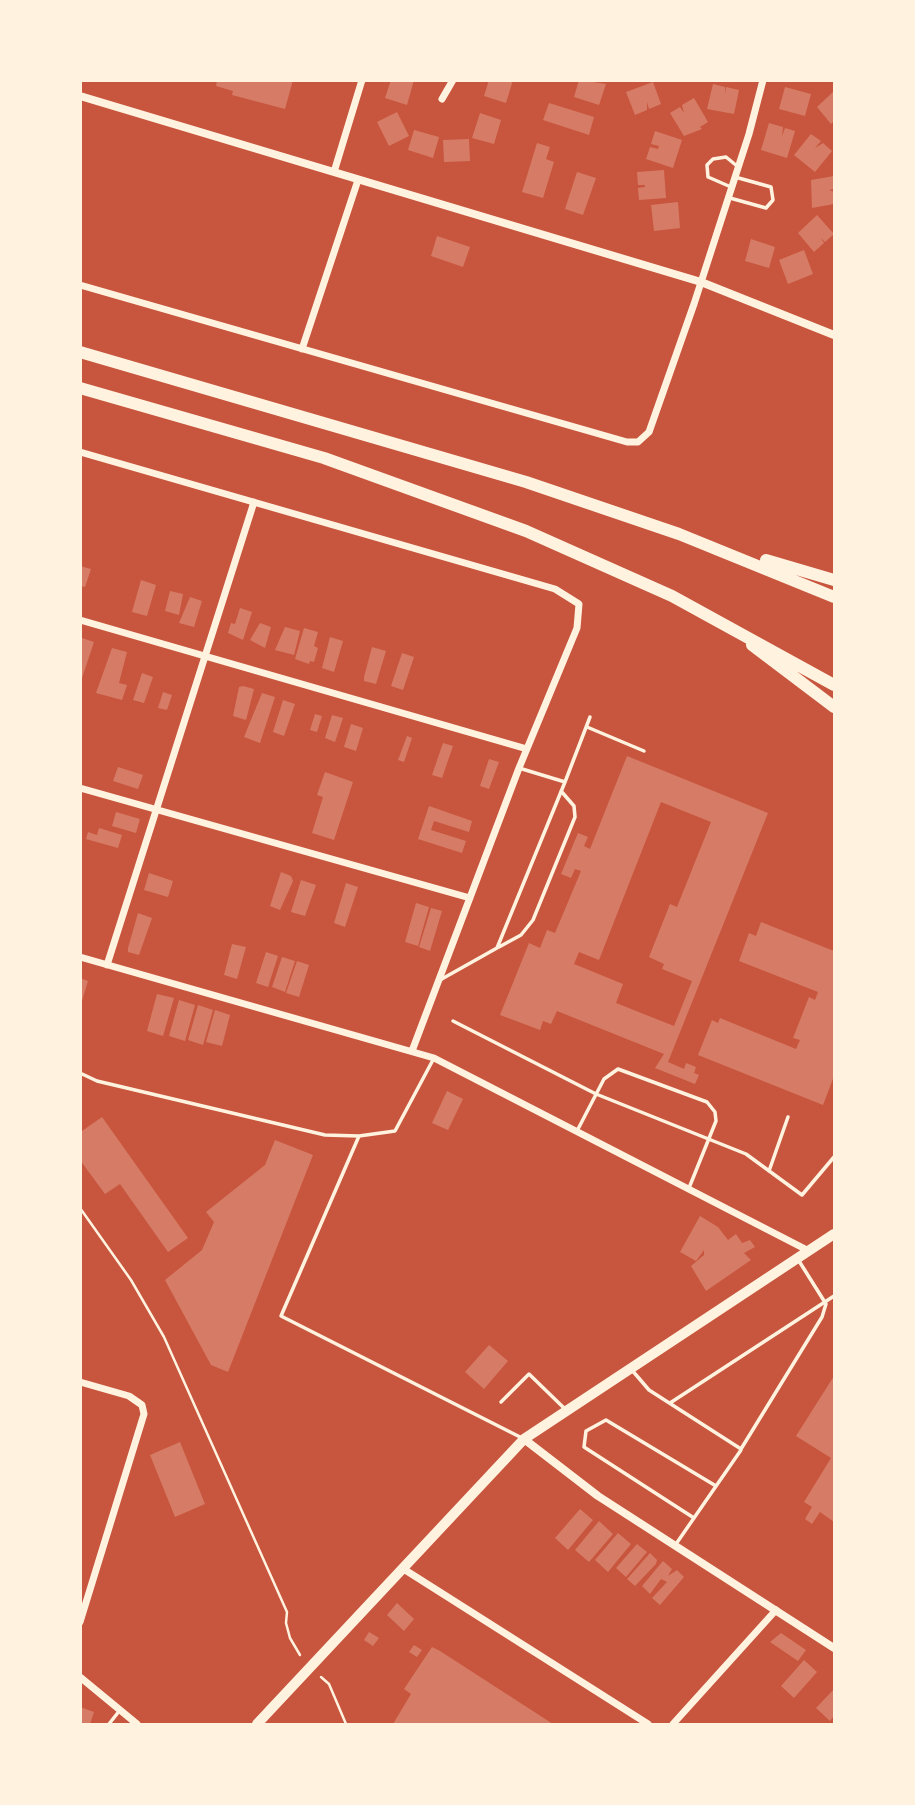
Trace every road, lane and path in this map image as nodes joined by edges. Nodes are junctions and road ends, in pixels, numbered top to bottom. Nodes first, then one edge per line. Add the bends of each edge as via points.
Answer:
1 (362, 80) edge
2 (453, 80) edge
3 (762, 80) edge
4 (80, 96) edge
5 (442, 99) dead end
6 (739, 167) junction
7 (334, 172) junction
8 (735, 177) junction
9 (358, 180) junction
10 (732, 187) junction
11 (728, 198) junction
12 (701, 282) junction
13 (80, 285) edge
14 (835, 335) edge
15 (302, 349) junction
16 (80, 352) edge
17 (80, 388) edge
18 (80, 452) edge
19 (254, 502) junction
20 (679, 534) junction
21 (835, 580) edge
22 (835, 597) edge
23 (80, 620) edge
24 (719, 620) junction
25 (205, 657) junction
26 (835, 685) edge
27 (835, 707) edge
28 (590, 717) dead end
29 (587, 727) junction
30 (527, 749) junction
31 (644, 751) dead end
32 (519, 768) junction
33 (565, 782) junction
34 (80, 788) edge
35 (561, 791) junction
36 (156, 809) junction
37 (470, 898) junction
38 (497, 948) junction
39 (80, 957) edge
40 (107, 965) junction
41 (438, 981) junction
42 (453, 1021) dead end
43 (412, 1051) junction
44 (434, 1058) junction
45 (80, 1073) edge
46 (596, 1094) junction
47 (788, 1117) dead end
48 (576, 1132) junction
49 (359, 1136) junction
50 (709, 1140) junction
51 (835, 1157) edge
52 (769, 1171) junction
53 (688, 1189) junction
54 (80, 1208) edge
55 (835, 1234) edge
56 (809, 1251) junction
57 (797, 1258) junction
58 (835, 1296) edge
59 (826, 1304) junction
60 (629, 1367) junction
61 (80, 1382) edge
62 (501, 1402) dead end
63 (670, 1403) junction
64 (565, 1410) junction
65 (523, 1439) junction
66 (741, 1449) junction
67 (716, 1486) junction
68 (694, 1518) junction
69 (675, 1546) junction
70 (402, 1568) junction
71 (776, 1610) junction
72 (80, 1622) edge
73 (835, 1648) edge
74 (300, 1655) dead end
75 (80, 1677) edge
76 (321, 1677) dead end
77 (120, 1710) junction
78 (109, 1724) edge
79 (137, 1724) edge
80 (257, 1724) edge
81 (346, 1724) edge
82 (648, 1724) edge
83 (673, 1724) edge

1 - 7 street
2 - 5 street
3 - 6 street
4 - 7 street
6 - 8 street
6 - 10 lane via 726,157 707,165 708,177
7 - 9 street
8 - 10 street
8 - 11 lane via 771,187 773,200 766,208
9 - 12 street
9 - 15 street
10 - 11 street
11 - 12 street
12 - 14 street
12 - 15 street via 649,432 640,442
13 - 15 street
16 - 20 highway via 425,451
17 - 24 highway via 324,458 438,497 575,551
18 - 19 street
19 - 25 street
19 - 30 street via 555,589 579,604 577,628
20 - 21 highway
20 - 22 highway
23 - 25 street
24 - 26 highway
24 - 27 highway
25 - 30 street
25 - 36 street
28 - 29 lane
29 - 31 lane
29 - 33 lane
30 - 32 street
32 - 33 lane
32 - 37 street
33 - 35 lane
34 - 36 street
35 - 38 lane
35 - 38 lane via 574,806 575,817 542,898 521,935
36 - 37 street
36 - 40 street
37 - 41 street
38 - 41 lane
39 - 40 street
40 - 43 street
41 - 43 street
42 - 46 lane
43 - 44 street
44 - 48 street
44 - 49 lane via 395,1131
45 - 49 lane via 97,1081 325,1135
46 - 48 lane
46 - 50 lane
46 - 50 lane via 610,1073 623,1069 707,1102 716,1121
47 - 52 lane
48 - 53 street
49 - 65 lane via 281,1316
50 - 52 lane via 746,1154
50 - 53 lane
51 - 52 lane via 802,1195
53 - 56 street
54 - 74 path via 164,1337 287,1612 290,1638
55 - 56 main road
56 - 57 main road
57 - 59 lane
57 - 60 main road
58 - 59 lane
59 - 63 lane
59 - 66 lane
60 - 63 lane via 649,1390
60 - 64 main road
61 - 72 street via 129,1396 142,1405 144,1423
62 - 64 lane via 529,1374
63 - 66 lane
64 - 65 main road
65 - 69 street
65 - 70 main road
66 - 67 lane
67 - 68 lane
67 - 68 lane via 606,1420 586,1431 584,1447
68 - 69 lane
69 - 71 street
70 - 80 main road
70 - 82 street
71 - 73 street
71 - 83 street
75 - 77 street
76 - 81 path via 330,1684
77 - 78 lane
77 - 79 street

